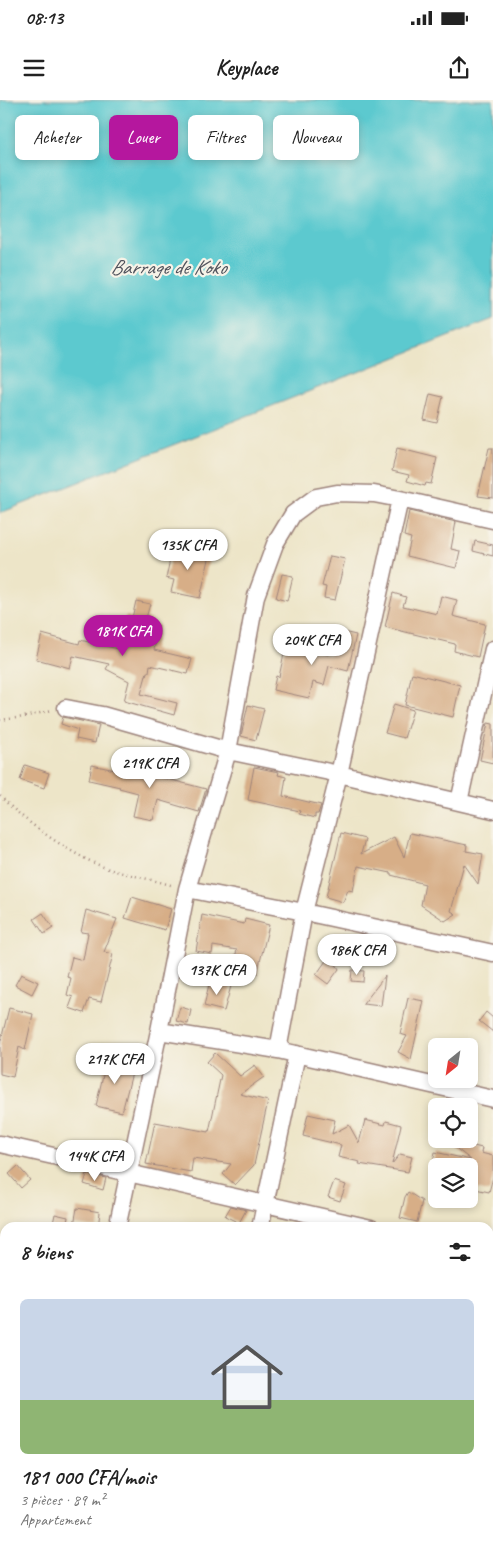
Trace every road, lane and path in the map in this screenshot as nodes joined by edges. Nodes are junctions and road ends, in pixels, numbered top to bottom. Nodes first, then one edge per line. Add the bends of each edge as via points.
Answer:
1 (400, 499) junction
2 (493, 520) edge
3 (492, 660) edge
4 (66, 708) joint
5 (0, 720) edge
6 (228, 751) junction
7 (339, 774) junction
8 (0, 796) edge
9 (459, 802) junction
10 (493, 810) edge
11 (188, 889) junction
12 (304, 912) junction
13 (493, 953) edge
14 (159, 1031) junction
15 (278, 1050) junction
16 (297, 1054) junction
17 (493, 1099) edge
18 (0, 1144) edge
19 (130, 1173) junction
20 (265, 1203) junction
21 (118, 1222) edge
22 (261, 1222) edge
23 (346, 1222) edge

1 - 2 street
1 - 6 street via 374,494 337,493 316,498 293,514 275,544 256,596
1 - 7 street
3 - 9 street
4 - 5 path
4 - 6 street
6 - 7 street
6 - 11 street
7 - 9 street
7 - 12 street
8 - 11 path via 47,836 84,858 114,870
9 - 10 street
11 - 12 street
11 - 14 street
12 - 13 street
12 - 15 street
14 - 15 street
14 - 19 street
15 - 16 street
16 - 17 street
16 - 20 street
18 - 19 street
19 - 20 street
19 - 21 street
20 - 22 street
20 - 23 street

